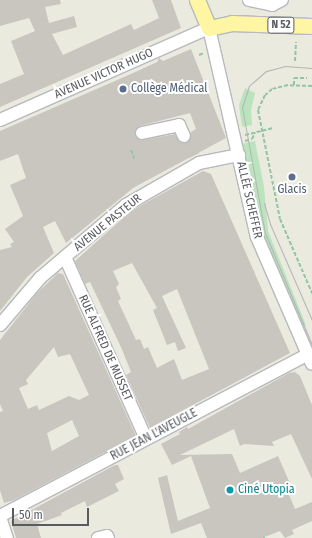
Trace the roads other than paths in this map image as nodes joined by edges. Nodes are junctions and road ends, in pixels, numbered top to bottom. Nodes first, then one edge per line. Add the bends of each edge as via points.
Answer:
1 (197, 0) edge
2 (249, 0) edge
3 (282, 0) edge
4 (312, 26) edge
5 (209, 28) junction
6 (0, 120) edge
7 (142, 133) dead end
8 (184, 136) tunnel mouth
9 (238, 155) junction
10 (65, 257) junction
11 (0, 325) edge
12 (310, 359) edge
13 (146, 440) junction
14 (0, 517) edge
15 (7, 538) edge
16 (98, 538) edge
17 (108, 538) edge

1 - 5 main road
2 - 3 street via 272,5
4 - 5 main road, N 52 via 232,23
5 - 6 street, AVENUE VICTOR HUGO
5 - 9 street, ALLÉE SCHEFFER
7 - 8 street via 179,125
9 - 10 street, AVENUE PASTEUR via 197,160 126,205
9 - 12 street, ALLÉE SCHEFFER via 264,255
10 - 11 street, AVENUE PASTEUR via 30,288
10 - 13 street, RUE ALFRED DE MUSSET
12 - 13 street, RUE JEAN L'AVEUGLE
13 - 14 street, RUE JEAN L'AVEUGLE
14 - 15 street
16 - 17 street

